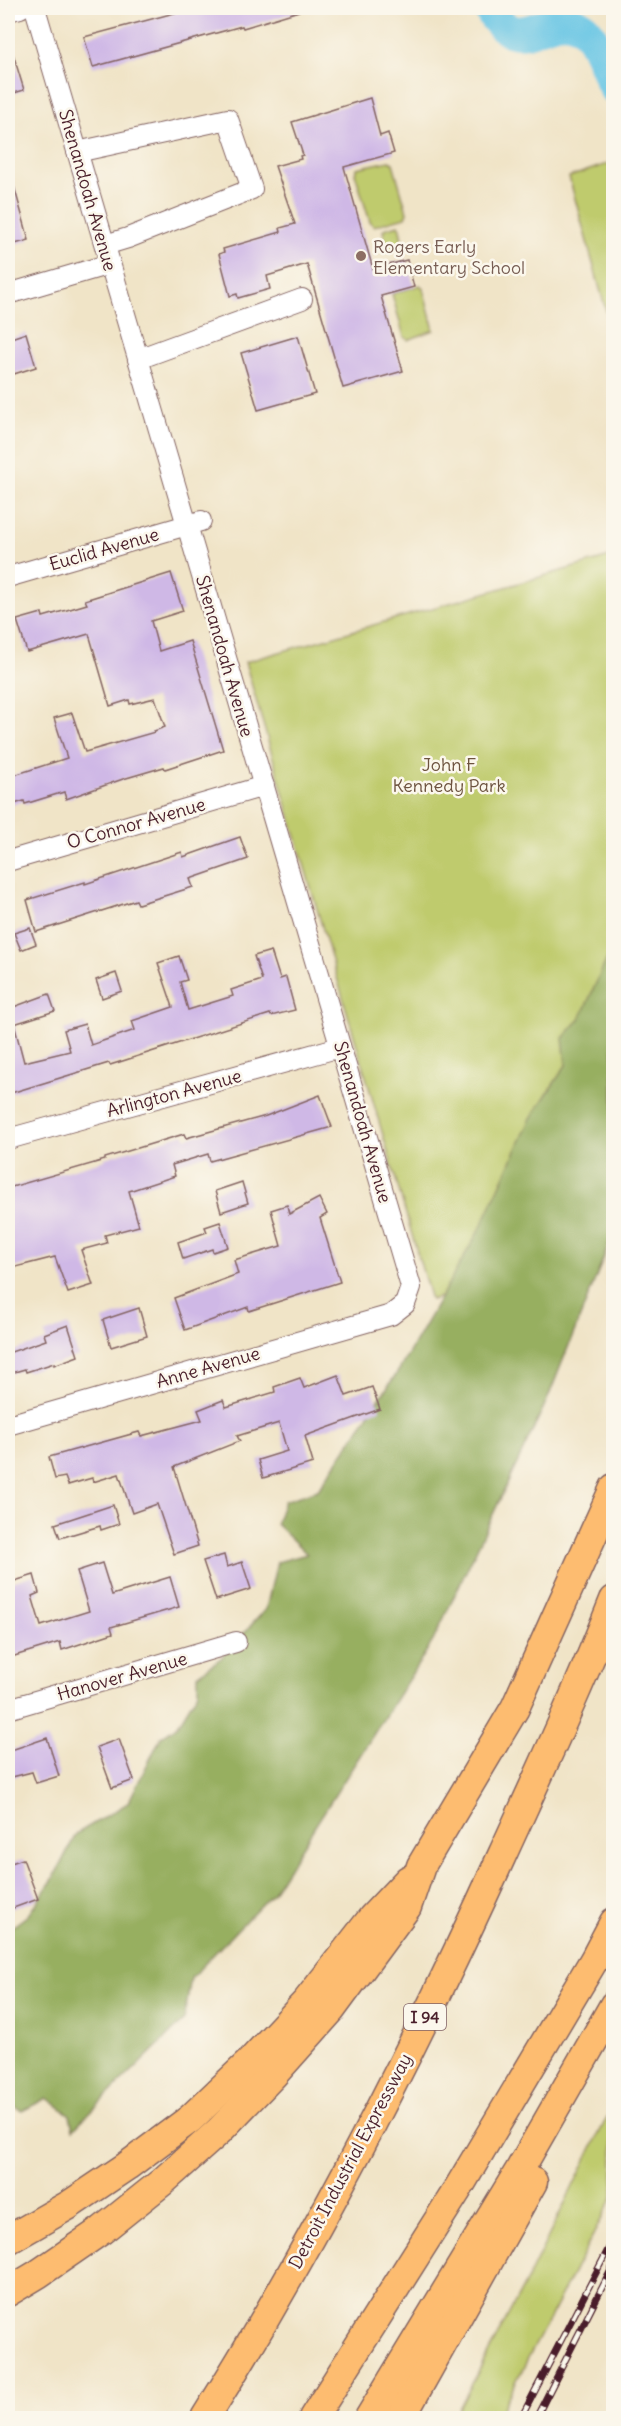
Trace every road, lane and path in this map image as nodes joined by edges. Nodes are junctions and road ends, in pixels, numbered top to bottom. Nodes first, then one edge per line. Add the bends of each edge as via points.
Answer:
1 (20, 8) edge
2 (34, 8) edge
3 (8, 11) edge
4 (77, 152) junction
5 (105, 245) junction
6 (110, 264) junction
7 (8, 294) edge
8 (302, 299) dead end
9 (138, 359) junction
10 (193, 523) junction
11 (8, 577) edge
12 (264, 786) junction
13 (8, 861) edge
14 (340, 1047) junction
15 (8, 1139) edge
16 (405, 1304) joint
17 (8, 1425) edge
18 (614, 1488) edge
19 (614, 1600) edge
20 (236, 1642) dead end
21 (8, 1709) edge
22 (422, 1866) junction
23 (614, 1922) edge
24 (614, 2005) edge
25 (614, 2022) edge
26 (8, 2240) edge
27 (8, 2292) edge
28 (205, 2418) edge
29 (313, 2418) edge
30 (369, 2418) edge
31 (401, 2418) edge

1 - 3 street
2 - 4 street, Shenandoah Avenue
4 - 5 street, Shenandoah Avenue
4 - 5 street via 228,118 252,189
5 - 6 street, Shenandoah Avenue
6 - 7 street
6 - 9 street, Shenandoah Avenue
8 - 9 street
9 - 10 street, Shenandoah Avenue
10 - 11 street, Euclid Avenue
10 - 12 street, Shenandoah Avenue
12 - 13 street, O Connor Avenue
12 - 14 street, Shenandoah Avenue
14 - 15 street, Arlington Avenue
14 - 16 street, Shenandoah Avenue via 411,1287
16 - 17 street, Anne Avenue via 392,1315
18 - 22 highway via 516,1708
19 - 28 highway, Detroit Industrial Expressway / I 94 via 527,1802 399,2070 322,2220
20 - 21 street, Hanover Avenue
22 - 26 highway via 372,1918 307,2001 190,2119 69,2205
22 - 27 highway via 407,1906 331,2010 219,2131 102,2230
23 - 29 highway via 456,2192
24 - 30 highway
25 - 31 highway via 509,2227

